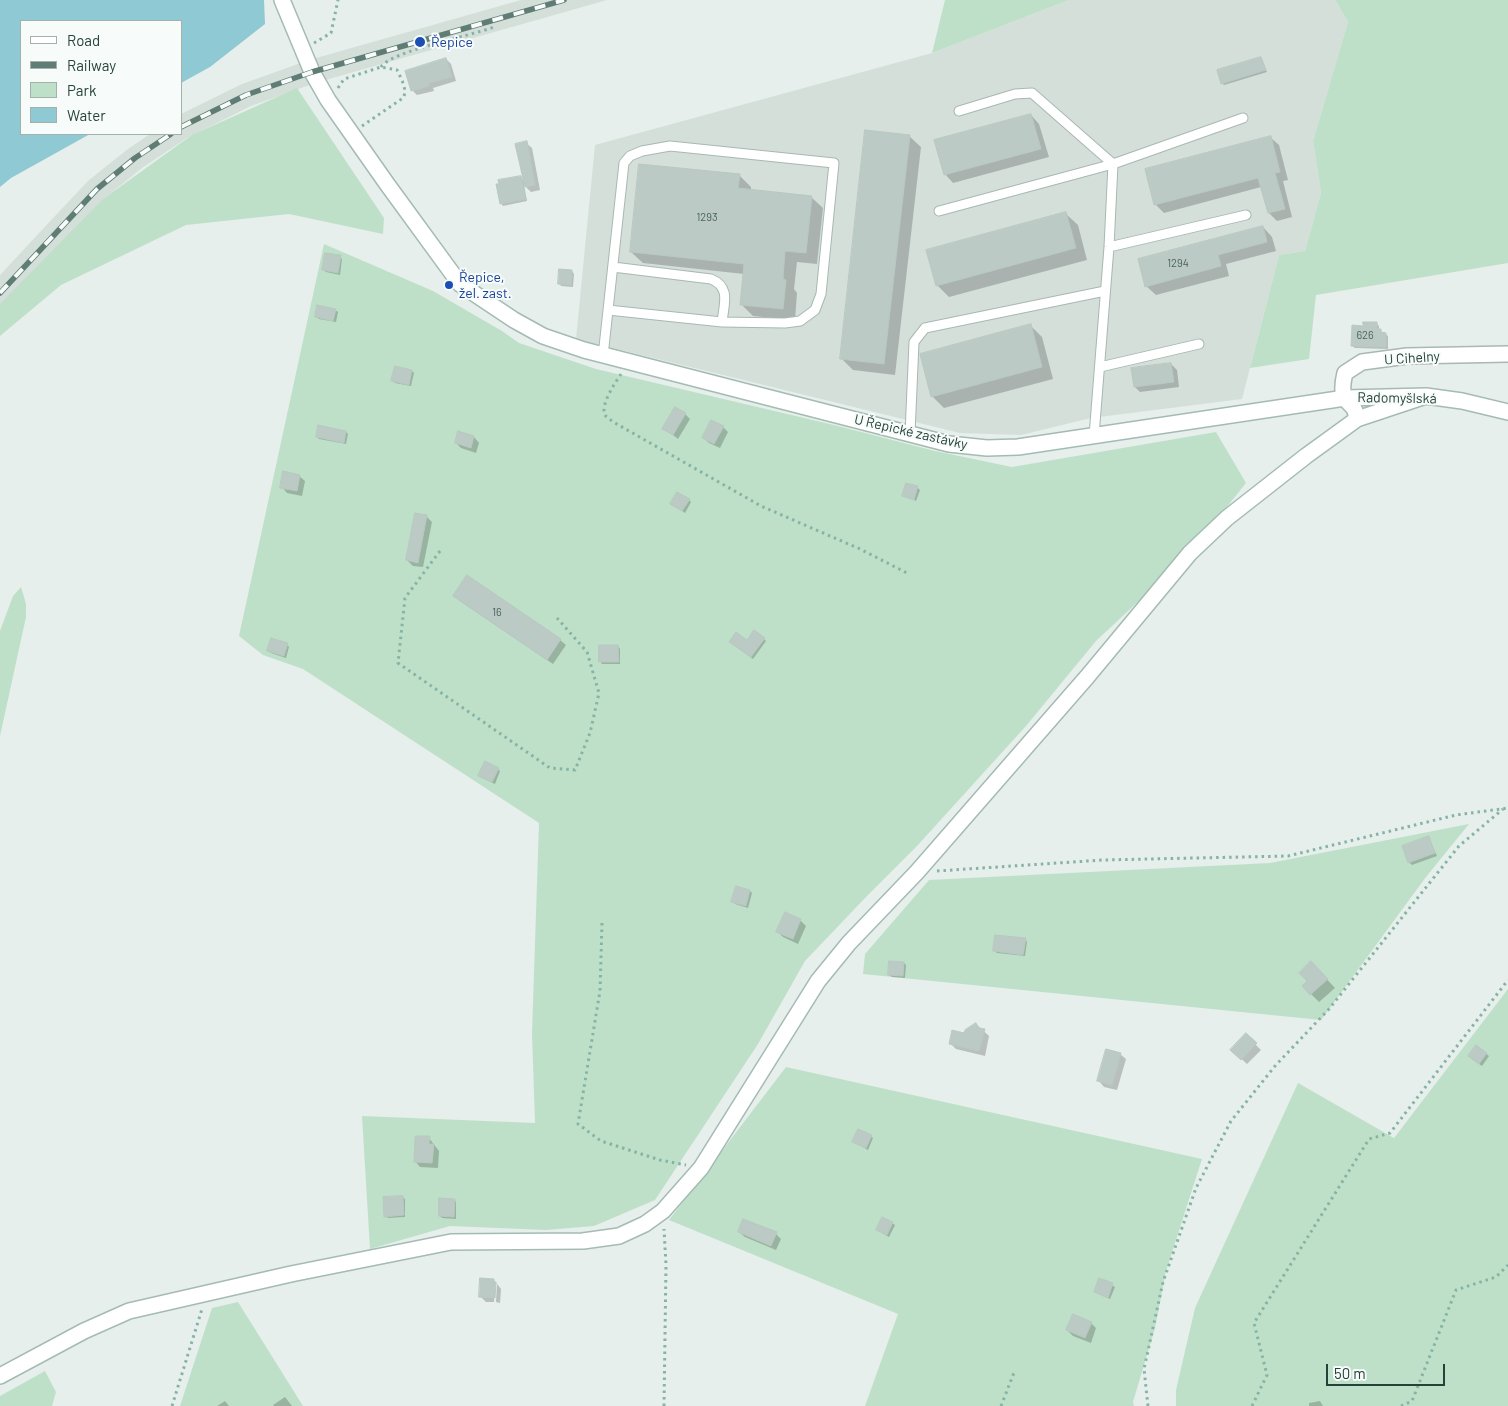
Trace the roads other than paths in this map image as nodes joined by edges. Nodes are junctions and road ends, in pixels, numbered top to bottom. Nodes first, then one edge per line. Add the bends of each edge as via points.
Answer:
1 (282, 0) edge
2 (959, 111) dead end
3 (1243, 118) dead end
4 (1113, 164) junction
5 (938, 212) dead end
6 (1246, 215) dead end
7 (1109, 247) junction
8 (613, 267) junction
9 (1105, 291) junction
10 (608, 310) junction
11 (722, 322) junction
12 (1199, 344) dead end
13 (1508, 354) edge
14 (603, 356) junction
15 (1100, 367) junction
16 (1426, 396) junction
17 (1345, 398) junction
18 (1508, 412) edge
19 (1357, 419) junction
20 (910, 434) junction
21 (1094, 436) junction
22 (0, 1376) edge

1 - 14 street, U Řepické zastávky via 312,72 328,100 460,284 543,336
2 - 4 lane via 1016,94 1032,93
3 - 4 lane
4 - 5 lane
4 - 7 lane
6 - 7 lane
7 - 9 lane
8 - 10 lane
8 - 11 lane via 711,278 719,282 725,290
8 - 11 lane via 624,163 630,156 670,146 834,163 822,294 815,310 800,321 785,323
9 - 15 lane
9 - 20 lane via 925,328 914,342
10 - 11 lane
10 - 14 lane
12 - 15 lane
13 - 17 street, U Cihelny via 1407,356 1362,362 1345,373 1342,386
14 - 20 street, U Řepické zastávky
15 - 21 lane
16 - 17 street, Radomyšlská
16 - 18 street, Radomyšlská
16 - 19 street
17 - 19 street via 1355,408
17 - 21 street, U Řepické zastávky
19 - 22 street via 1227,518 1190,553 917,872 848,943 818,981 701,1168 663,1211 645,1224 619,1236 583,1241 451,1242 129,1311 84,1330
20 - 21 street, U Řepické zastávky via 948,444 987,448

